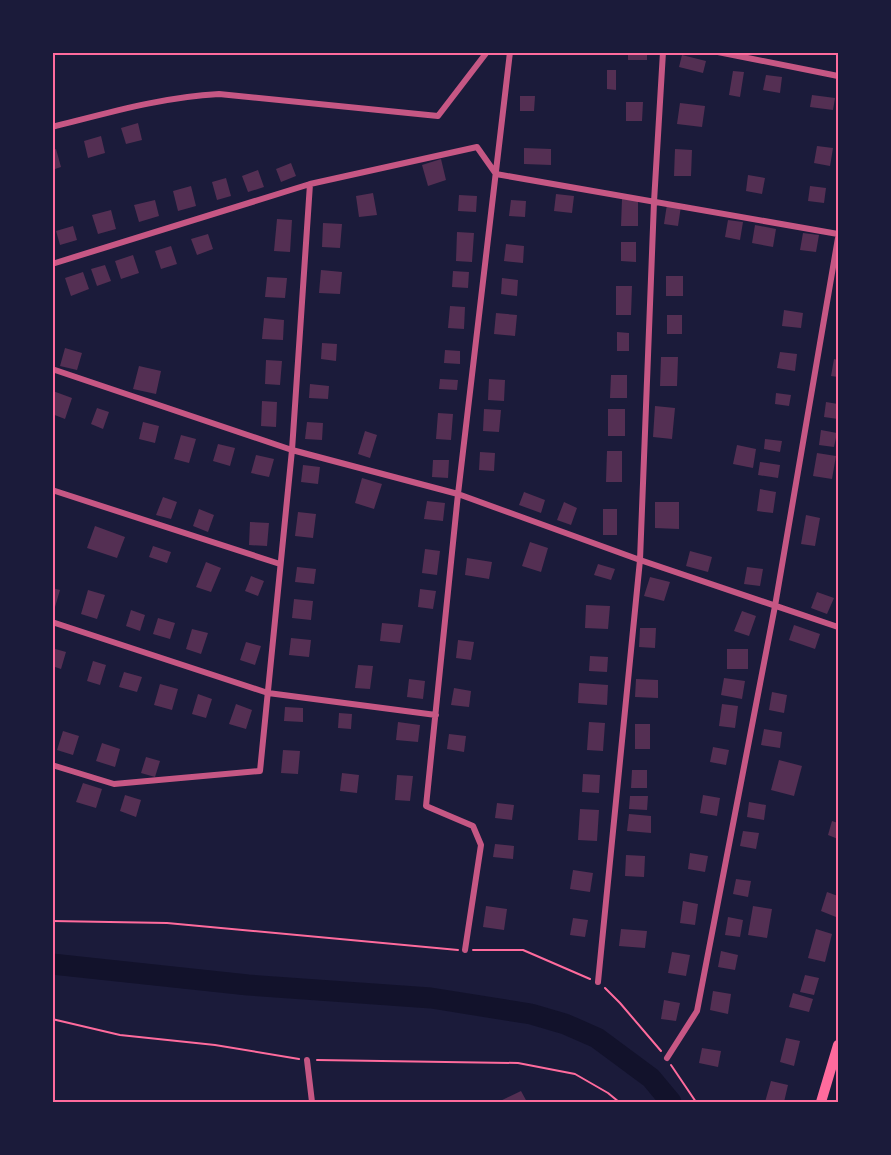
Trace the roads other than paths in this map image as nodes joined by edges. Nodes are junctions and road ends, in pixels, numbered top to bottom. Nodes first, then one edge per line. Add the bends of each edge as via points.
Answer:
1 (486, 52) edge
2 (510, 52) edge
3 (663, 52) edge
4 (718, 52) edge
5 (838, 76) edge
6 (52, 127) edge
7 (496, 174) junction
8 (310, 184) junction
9 (654, 202) junction
10 (838, 236) edge
11 (52, 264) edge
12 (52, 369) edge
13 (292, 450) junction
14 (52, 490) edge
15 (458, 494) junction
16 (640, 560) junction
17 (280, 564) junction
18 (775, 606) junction
19 (52, 622) edge
20 (838, 627) edge
21 (268, 693) junction
22 (435, 715) junction
23 (52, 765) edge
24 (465, 950) road end
25 (598, 982) road end
26 (838, 1045) edge
27 (667, 1058) road end
28 (307, 1060) road end
29 (312, 1102) edge
30 (821, 1102) edge

1 - 6 street via 438,116 219,94 163,100
2 - 7 street
3 - 9 street
4 - 5 street
7 - 8 street via 477,147
7 - 9 street
7 - 15 street
8 - 11 street
8 - 13 street
9 - 10 street
9 - 16 street
10 - 18 street
12 - 13 street
13 - 15 street
13 - 17 street
14 - 17 street
15 - 16 street
15 - 22 street
16 - 18 street
16 - 25 street
17 - 21 street
18 - 20 street
18 - 27 street via 697,1011
19 - 21 street
21 - 22 street
21 - 23 street via 260,771 114,784
22 - 24 street via 426,806 473,826 481,845
26 - 30 main road
28 - 29 street

